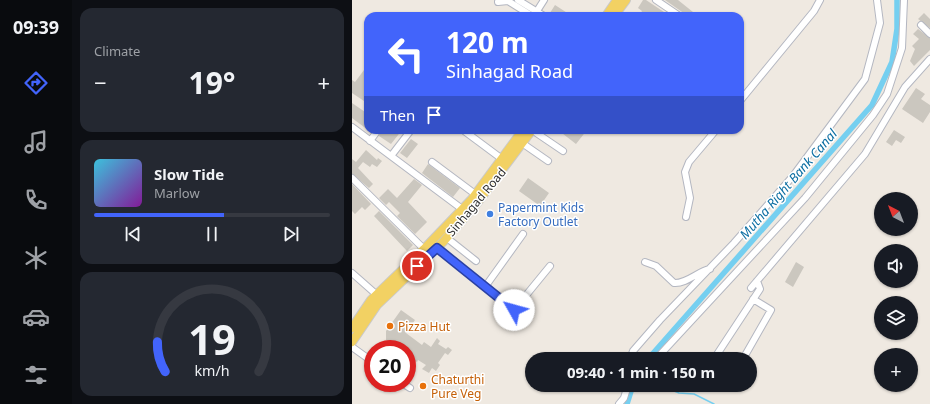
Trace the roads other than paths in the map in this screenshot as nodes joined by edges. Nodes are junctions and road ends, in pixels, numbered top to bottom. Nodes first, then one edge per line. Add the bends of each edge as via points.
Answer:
1 (518, 0) edge
2 (544, 0) edge
3 (626, 0) edge
4 (656, 0) edge
5 (820, 0) edge
6 (877, 0) edge
7 (904, 0) edge
8 (615, 1) edge
9 (498, 2) dead end
10 (531, 12) edge
11 (533, 12) edge
12 (536, 12) edge
13 (608, 12) edge
14 (617, 12) edge
15 (674, 12) edge
16 (921, 25) dead end
17 (930, 34) edge
18 (930, 59) edge
19 (744, 96) edge
20 (352, 127) edge
21 (375, 134) edge
22 (408, 134) edge
23 (468, 134) edge
24 (520, 134) edge
25 (529, 134) edge
26 (538, 134) edge
27 (713, 134) edge
28 (370, 140) junction
29 (522, 143) junction
30 (563, 151) dead end
31 (391, 156) junction
32 (502, 159) junction
33 (548, 161) dead end
34 (432, 162) dead end
35 (493, 177) junction
36 (352, 178) edge
37 (475, 194) junction
38 (462, 209) junction
39 (686, 217) dead end
40 (523, 234) dead end
41 (447, 238) junction
42 (437, 248) junction
43 (424, 249) junction
44 (476, 261) dead end
45 (645, 262) dead end
46 (550, 266) dead end
47 (710, 269) junction
48 (352, 273) edge
49 (757, 281) junction
50 (395, 282) junction
51 (485, 287) junction
52 (751, 288) dead end
53 (377, 295) junction
54 (752, 301) junction
55 (367, 311) junction
56 (765, 311) dead end
57 (352, 328) edge
58 (352, 342) edge
59 (352, 347) edge
60 (633, 352) edge
61 (662, 352) edge
62 (719, 352) edge
63 (747, 352) edge
64 (364, 356) edge
65 (626, 392) edge
66 (619, 404) edge

1 - 11 street
2 - 12 street
3 - 14 main road
4 - 15 street
5 - 19 street
6 - 47 street via 880,23 865,79 793,176
7 - 61 street via 902,48 887,94 873,115 805,198
8 - 13 main road
9 - 10 street via 508,1
16 - 17 street
18 - 49 street via 905,87 865,154
20 - 28 street
21 - 28 street
22 - 31 street
23 - 32 street
24 - 32 main road, Sinhagad Road
25 - 29 main road, Sinhagad Road
26 - 30 street
27 - 39 street via 689,162 685,172 690,198
28 - 31 street
29 - 33 street
29 - 35 main road, Sinhagad Road
31 - 38 street
32 - 35 main road, Sinhagad Road
34 - 37 street
35 - 37 main road, Sinhagad Road
35 - 41 main road, Sinhagad Road
36 - 43 street
37 - 38 main road, Sinhagad Road
38 - 43 main road, Sinhagad Road
40 - 51 street
41 - 42 main road, Sinhagad Road
41 - 44 street
42 - 50 main road, Sinhagad Road
42 - 51 street
43 - 50 main road, Sinhagad Road
45 - 47 street via 653,264 672,281 678,283
46 - 51 street via 514,310
47 - 60 street
48 - 53 street
49 - 52 street
49 - 54 street via 760,289
50 - 53 main road, Sinhagad Road
50 - 55 main road, Sinhagad Road
53 - 55 main road, Sinhagad Road
54 - 56 street
54 - 62 street
54 - 63 street via 771,310
55 - 57 main road, Sinhagad Road
55 - 58 main road, Sinhagad Road
59 - 64 street
65 - 66 street

